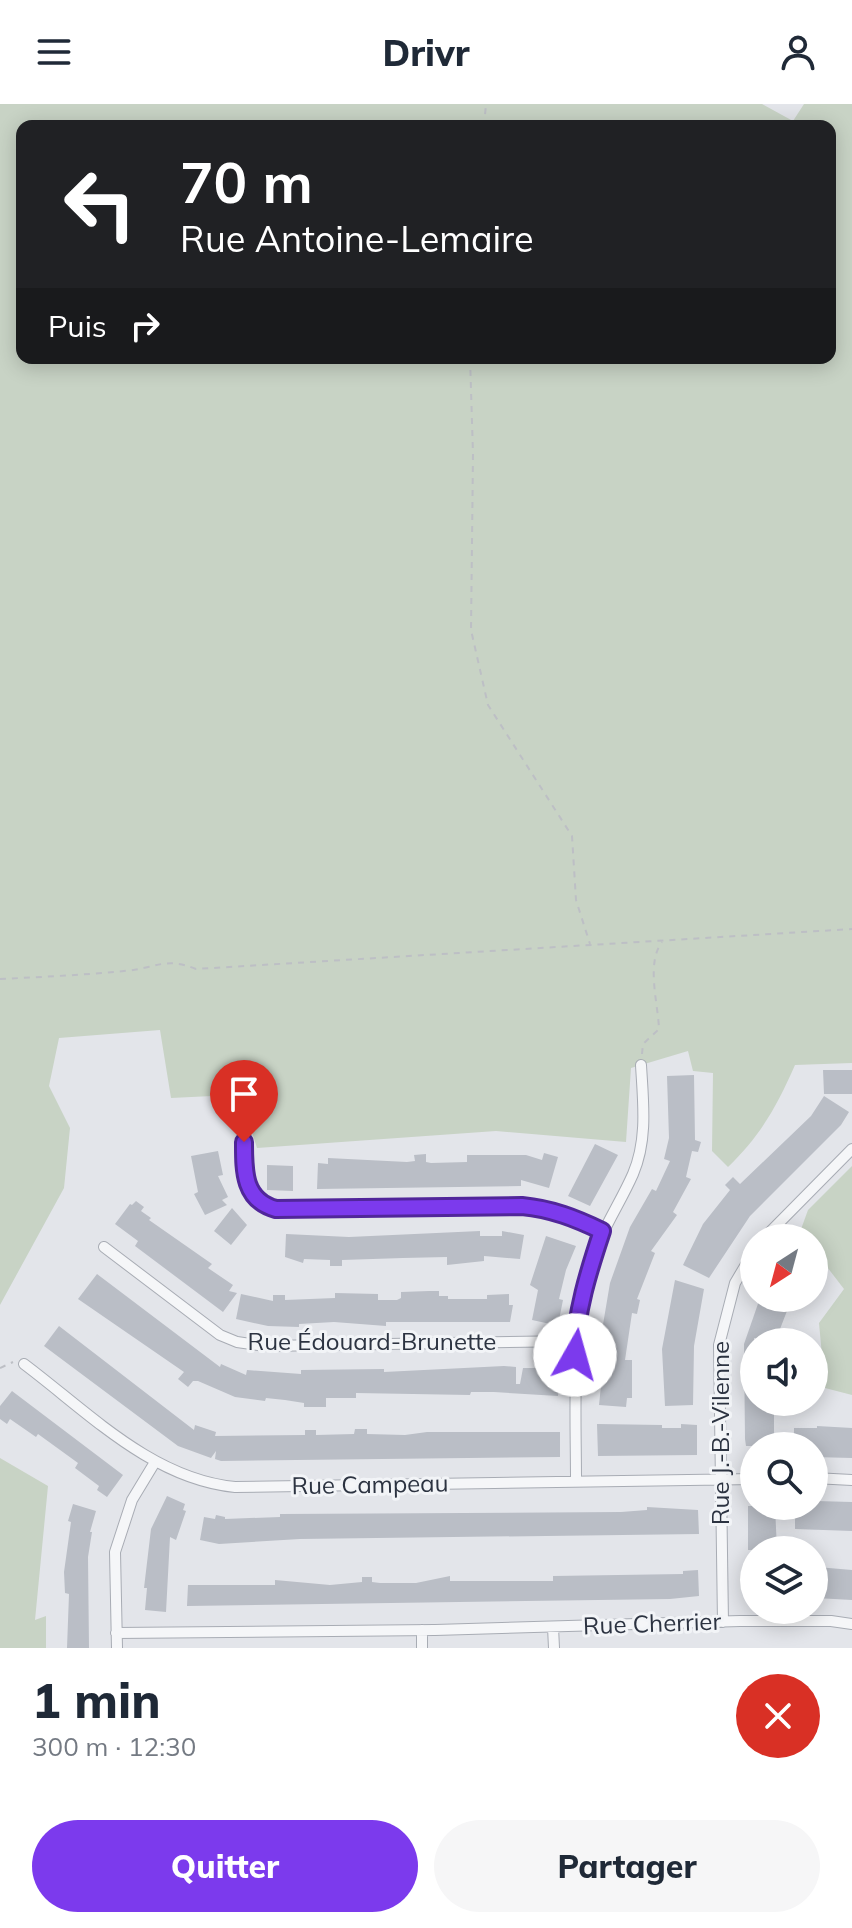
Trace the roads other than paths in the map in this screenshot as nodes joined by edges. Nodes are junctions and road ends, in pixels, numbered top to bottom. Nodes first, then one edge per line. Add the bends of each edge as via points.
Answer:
1 (641, 1065) road end
2 (242, 1101) dead end
3 (852, 1149) edge
4 (778, 1224) edge
5 (602, 1231) junction
6 (104, 1247) dead end
7 (740, 1275) edge
8 (575, 1341) junction
9 (24, 1364) road end
10 (155, 1462) junction
11 (828, 1479) edge
12 (740, 1480) edge
13 (852, 1480) edge
14 (576, 1481) junction
15 (719, 1481) junction
16 (723, 1622) junction
17 (852, 1624) edge
18 (553, 1627) junction
19 (422, 1630) junction
20 (116, 1633) junction
21 (117, 1648) edge
22 (422, 1648) edge
23 (554, 1648) edge

1 - 5 street via 641,1148
2 - 5 street via 244,1173 254,1196 268,1207 522,1206 571,1216
3 - 4 street
5 - 8 street
6 - 8 street, Rue Édouard-Brunette via 220,1335 237,1342 265,1346
7 - 15 street, Rue J.-B.-Vilenne via 719,1345
8 - 14 street
9 - 10 street, Rue Campeau
10 - 14 street, Rue Campeau via 206,1484 235,1487
10 - 20 street via 132,1500 115,1552
11 - 13 street
12 - 15 street, Rue Campeau
14 - 15 street, Rue Campeau
15 - 16 street, Rue J.-B.-Vilenne
16 - 17 street, Rue Cherrier
16 - 18 street, Rue Cherrier
18 - 19 street, Rue Cherrier
18 - 23 street
19 - 20 street, Rue Cherrier
19 - 22 street
20 - 21 street

